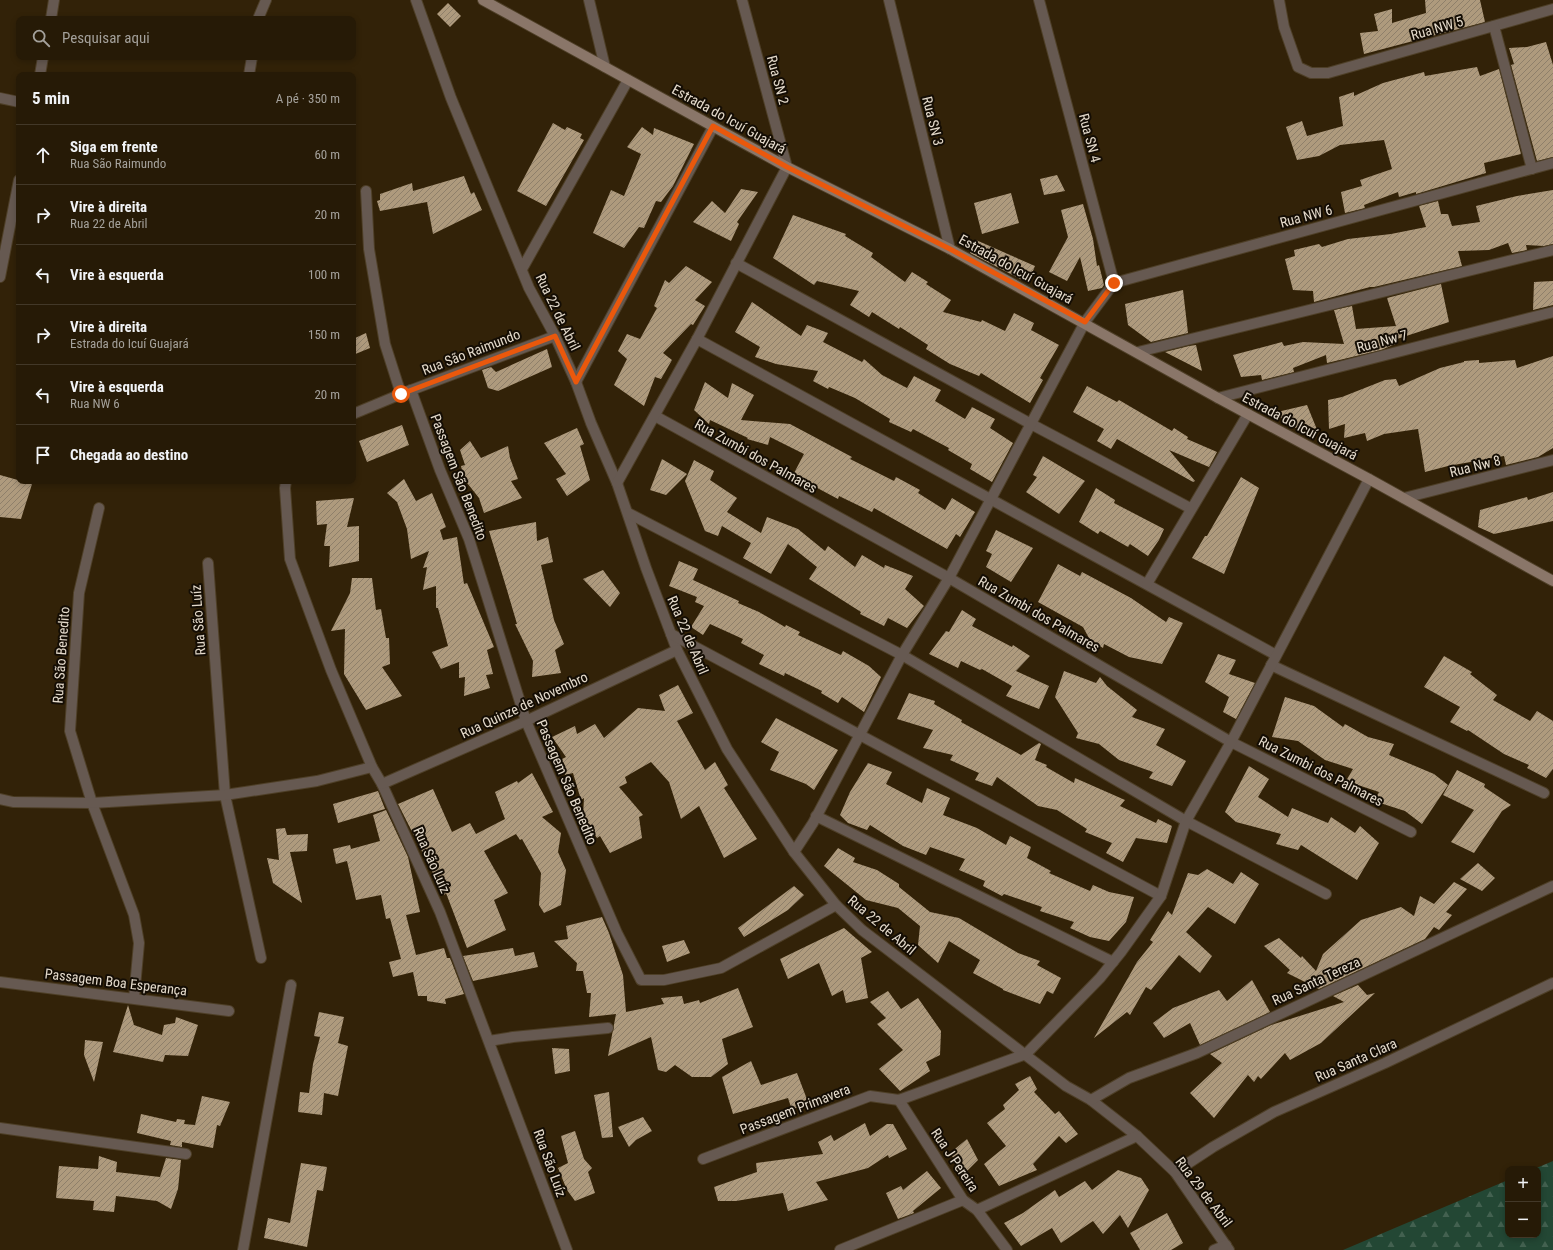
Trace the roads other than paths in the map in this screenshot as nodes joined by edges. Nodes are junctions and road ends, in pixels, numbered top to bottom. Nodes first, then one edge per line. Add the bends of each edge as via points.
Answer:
1 (54, 0) edge
2 (266, 0) edge
3 (416, 0) edge
4 (483, 0) edge
5 (589, 0) edge
6 (742, 0) edge
7 (889, 0) edge
8 (1039, 0) edge
9 (1279, 0) edge
10 (1553, 9) edge
11 (51, 16) edge
12 (259, 16) edge
13 (1494, 26) junction
14 (42, 60) edge
15 (252, 60) edge
16 (605, 67) junction
17 (40, 72) edge
18 (250, 72) edge
19 (628, 80) junction
20 (0, 98) edge
21 (16, 101) edge
22 (713, 126) junction
23 (1553, 163) edge
24 (787, 167) junction
25 (1532, 169) junction
26 (366, 191) dead end
27 (16, 195) edge
28 (950, 249) junction
29 (1553, 250) edge
30 (736, 263) junction
31 (522, 269) junction
32 (0, 274) edge
33 (1114, 283) junction
34 (1553, 312) edge
35 (1085, 322) junction
36 (555, 336) junction
37 (697, 339) junction
38 (1138, 352) junction
39 (576, 382) junction
40 (406, 392) junction
41 (1218, 398) junction
42 (356, 413) edge
43 (1248, 414) junction
44 (655, 416) junction
45 (1031, 424) junction
46 (1553, 460) edge
47 (1370, 479) junction
48 (617, 483) junction
49 (285, 484) edge
50 (1404, 498) junction
51 (991, 499) junction
52 (99, 508) dead end
53 (1190, 508) junction
54 (628, 513) junction
55 (208, 563) dead end
56 (949, 578) junction
57 (1553, 581) edge
58 (1147, 584) junction
59 (671, 634) junction
60 (677, 650) junction
61 (902, 655) junction
62 (1276, 655) junction
63 (1270, 665) junction
64 (526, 721) junction
65 (858, 735) junction
66 (1231, 742) junction
67 (372, 767) junction
68 (382, 784) junction
69 (1544, 793) dead end
70 (225, 795) junction
71 (0, 799) edge
72 (92, 803) junction
73 (816, 816) junction
74 (1186, 821) junction
75 (1412, 832) dead end
76 (794, 852) junction
77 (1553, 886) edge
78 (1326, 894) dead end
79 (1161, 896) junction
80 (836, 905) junction
81 (261, 958) dead end
82 (1113, 962) junction
83 (0, 982) edge
84 (1553, 983) edge
85 (291, 985) dead end
86 (134, 998) junction
87 (229, 1011) dead end
88 (608, 1028) dead end
89 (489, 1041) junction
90 (1026, 1054) junction
91 (899, 1100) junction
92 (1091, 1100) junction
93 (0, 1128) edge
94 (1137, 1136) junction
95 (186, 1154) dead end
96 (703, 1159) dead end
97 (1175, 1172) junction
98 (963, 1200) junction
99 (977, 1210) junction
100 (1228, 1247) edge
101 (243, 1250) edge
102 (567, 1250) edge
103 (840, 1250) edge
104 (1007, 1250) edge
105 (1214, 1250) edge

1 - 11 street
2 - 12 street
3 - 31 street, Rua 22 de Abril via 452,98
4 - 16 street, Estrada do Icuí Guajará
5 - 16 street
6 - 24 street, Rua SN 2
7 - 28 street, Rua SN 3
8 - 33 street, Rua SN 4
9 - 13 street, Rua NW 5 via 1284,27 1298,67 1311,73 1328,73
10 - 13 street, Rua NW 5
13 - 25 street
14 - 17 street
15 - 18 street
16 - 19 street, Estrada do Icuí Guajará
19 - 22 street, Estrada do Icuí Guajará
19 - 31 street
20 - 21 street
22 - 24 street, Estrada do Icuí Guajará
22 - 39 street
23 - 25 street, Rua NW 6
24 - 28 street, Estrada do Icuí Guajará
24 - 30 street
25 - 33 street, Rua NW 6
26 - 40 street, Passagem São Benedito via 369,248 384,336
27 - 32 street
28 - 35 street, Estrada do Icuí Guajará
29 - 38 street
30 - 37 street
30 - 45 street
31 - 36 street, Rua 22 de Abril via 529,288
33 - 35 street
34 - 41 street, Rua Nw 7
35 - 38 street, Estrada do Icuí Guajará
35 - 45 street
36 - 39 street, Rua 22 de Abril
36 - 40 street, Rua São Raimundo
37 - 44 street
37 - 51 street
38 - 41 street, Estrada do Icuí Guajará
39 - 48 street, Rua 22 de Abril
40 - 42 street, Rua São Raimundo
40 - 64 street, Passagem São Benedito via 469,539
41 - 43 street, Estrada do Icuí Guajará
43 - 47 street, Estrada do Icuí Guajará
43 - 53 street
44 - 48 street
44 - 56 street, Rua Zumbi dos Palmares
45 - 51 street
45 - 53 street
46 - 50 street, Rua Nw 8
47 - 50 street, Estrada do Icuí Guajará
47 - 62 street
48 - 54 street, Rua 22 de Abril
49 - 67 street, Rua São Luíz via 290,559 331,670
50 - 57 street, Estrada do Icuí Guajará
51 - 56 street
51 - 58 street
52 - 72 street, Rua São Benedito via 79,593 70,731
53 - 58 street
54 - 59 street, Rua 22 de Abril
54 - 61 street
55 - 70 street, Rua São Luíz
56 - 61 street
56 - 66 street, Rua Zumbi dos Palmares
58 - 62 street
59 - 60 street, Rua 22 de Abril
59 - 65 street
60 - 64 street, Rua Quinze de Novembro
60 - 76 street, Rua 22 de Abril via 727,750
61 - 65 street
61 - 74 street
62 - 63 street
63 - 66 street
63 - 69 street
64 - 68 street, Rua Quinze de Novembro
64 - 80 street, Passagem São Benedito via 616,933 641,980 664,980 721,968
65 - 73 street
65 - 79 street
66 - 74 street
66 - 75 street, Rua Zumbi dos Palmares
67 - 68 street, Rua São Luíz
67 - 70 street via 318,781
68 - 89 street, Rua São Luíz via 440,912
70 - 72 street
70 - 81 street, Rua São Luíz
71 - 72 street via 13,802
72 - 86 street, Rua São Benedito via 134,915 139,943
73 - 76 street
73 - 82 street
74 - 78 street
74 - 79 street
76 - 80 street, Rua 22 de Abril
77 - 92 street, Rua Santa Tereza via 1197,1053 1129,1078
79 - 82 street
80 - 90 street, Rua 22 de Abril via 862,930
82 - 90 street
83 - 86 street, Passagem Boa Esperança
84 - 97 street, Rua Santa Clara via 1385,1063 1274,1112
85 - 101 street
86 - 87 street, Passagem Boa Esperança
88 - 89 street
89 - 102 street, Rua São Luíz
90 - 91 street
90 - 92 street, Rua 22 de Abril via 1066,1086
91 - 96 street, Passagem Primavera via 870,1096
91 - 98 street, Rua J Pereira
92 - 94 street, Rua 22 de Abril
93 - 95 street
94 - 97 street, Rua 29 de Abril
94 - 99 street
97 - 100 street, Rua 29 de Abril
98 - 99 street, Rua J Pereira
98 - 103 street
99 - 104 street, Rua J Pereira
100 - 105 street

